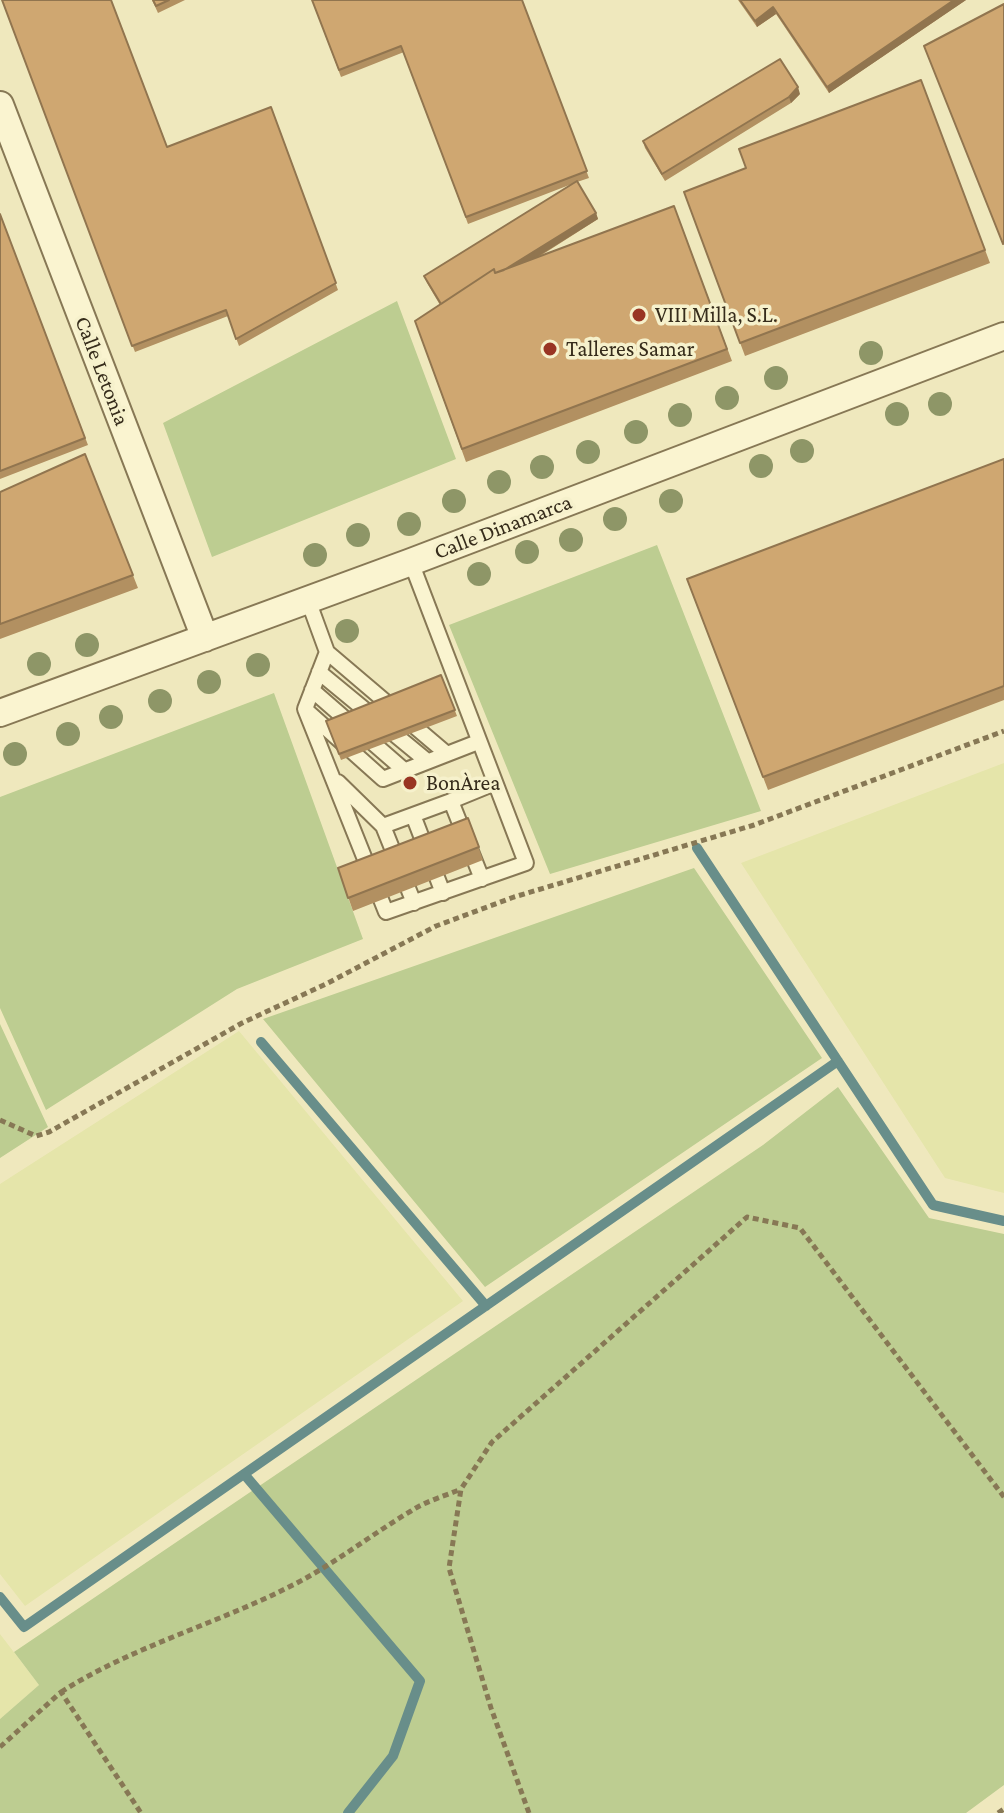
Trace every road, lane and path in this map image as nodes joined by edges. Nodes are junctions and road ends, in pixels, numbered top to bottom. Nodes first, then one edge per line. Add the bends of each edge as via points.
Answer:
1 (0, 105) edge
2 (1004, 336) edge
3 (411, 562) junction
4 (308, 600) junction
5 (205, 638) junction
6 (327, 652) junction
7 (319, 672) junction
8 (312, 690) junction
9 (305, 709) junction
10 (0, 713) edge
11 (1004, 731) edge
12 (478, 742) junction
13 (447, 754) junction
14 (427, 761) junction
15 (404, 770) junction
16 (332, 776) junction
17 (495, 783) junction
18 (451, 801) junction
19 (413, 815) junction
20 (383, 826) junction
21 (482, 879) junction
22 (443, 893) junction
23 (414, 903) junction
24 (0, 1120) edge
25 (461, 1489) junction
26 (1004, 1497) edge
27 (61, 1692) junction
28 (0, 1747) edge
29 (1004, 1809) edge
30 (141, 1813) edge
31 (529, 1813) edge
32 (998, 1813) edge

1 - 5 street, Calle Letonia
2 - 3 street, Calle Dinamarca
3 - 4 street, Calle Dinamarca
3 - 12 lane
4 - 5 street, Calle Dinamarca
4 - 6 lane
5 - 10 street, Calle Dinamarca
6 - 7 lane
6 - 13 lane
7 - 8 lane
7 - 14 lane
8 - 9 lane
8 - 15 lane
9 - 15 lane via 383,779
9 - 16 lane
11 - 24 path via 754,825 514,897 436,926 242,1023 49,1132 36,1136
12 - 13 lane
12 - 17 lane
13 - 14 lane
14 - 15 lane
16 - 20 lane
16 - 23 lane via 386,912
17 - 18 lane
17 - 21 lane via 526,863
18 - 19 lane
18 - 21 lane
19 - 20 lane
19 - 22 lane
20 - 23 lane
21 - 22 lane
22 - 23 lane
25 - 26 path via 492,1442 747,1217 800,1228
25 - 27 path via 413,1509 307,1578 99,1668
25 - 31 path via 449,1568
27 - 28 path
27 - 30 path
29 - 32 path

